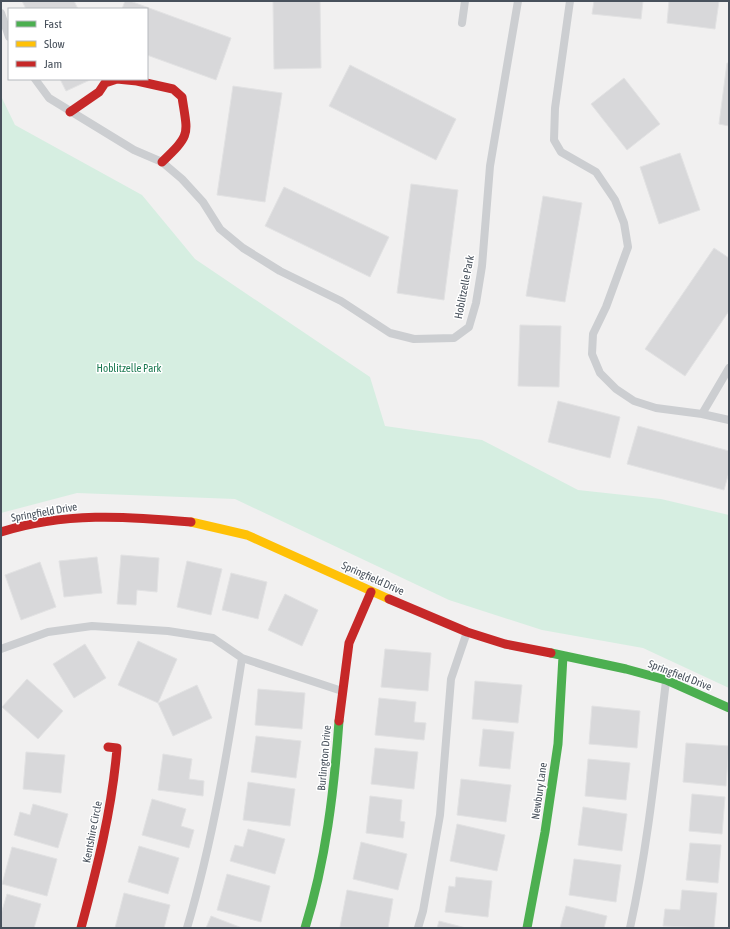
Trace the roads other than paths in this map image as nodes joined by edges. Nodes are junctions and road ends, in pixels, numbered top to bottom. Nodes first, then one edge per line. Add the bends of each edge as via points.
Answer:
1 (465, 1) edge
2 (518, 1) edge
3 (570, 1) edge
4 (1, 13) edge
5 (462, 23) dead end
6 (8, 34) edge
7 (36, 80) edge
8 (114, 80) edge
9 (127, 80) edge
10 (70, 112) junction
11 (162, 162) junction
12 (729, 368) edge
13 (702, 414) junction
14 (729, 420) edge
15 (1, 532) edge
16 (371, 592) junction
17 (467, 632) junction
18 (1, 649) edge
19 (563, 656) junction
20 (242, 658) junction
21 (666, 680) junction
22 (342, 691) junction
23 (729, 708) edge
24 (108, 747) dead end
25 (81, 928) edge
26 (187, 928) edge
27 (305, 928) edge
28 (418, 928) edge
29 (527, 928) edge
30 (630, 928) edge

1 - 5 lane
2 - 11 lane, Hoblitzelle Park via 490,166 482,266 476,303 469,327 454,338 414,339 390,333 341,301 280,271 243,248 220,229 203,202
3 - 13 lane via 555,108 554,140 561,152 596,172 608,189 624,223 628,247 593,334 592,354 600,373 616,389 634,401 656,408
4 - 6 lane
7 - 10 lane, Hoblitzelle Park via 49,98
8 - 10 street via 105,83 99,92
9 - 11 street via 173,89 182,97 187,132 181,144
10 - 11 lane, Hoblitzelle Park via 134,150
12 - 13 lane
13 - 14 lane
15 - 16 street, Springfield Drive via 76,517 133,517 194,522 247,535
16 - 17 street, Springfield Drive
16 - 22 street, Burlington Drive via 349,642
17 - 19 street, Springfield Drive via 505,644
17 - 28 lane via 451,679 440,815
18 - 20 lane via 48,632 92,626 168,631 213,638
19 - 21 street, Springfield Drive
19 - 29 street, Newbury Lane via 558,744
20 - 22 lane
20 - 26 lane via 228,751 205,865
21 - 23 street, Springfield Drive
21 - 30 lane via 640,884
22 - 27 street, Burlington Drive via 333,797 316,892
24 - 25 street, Kentshire Circle via 118,748 105,840

